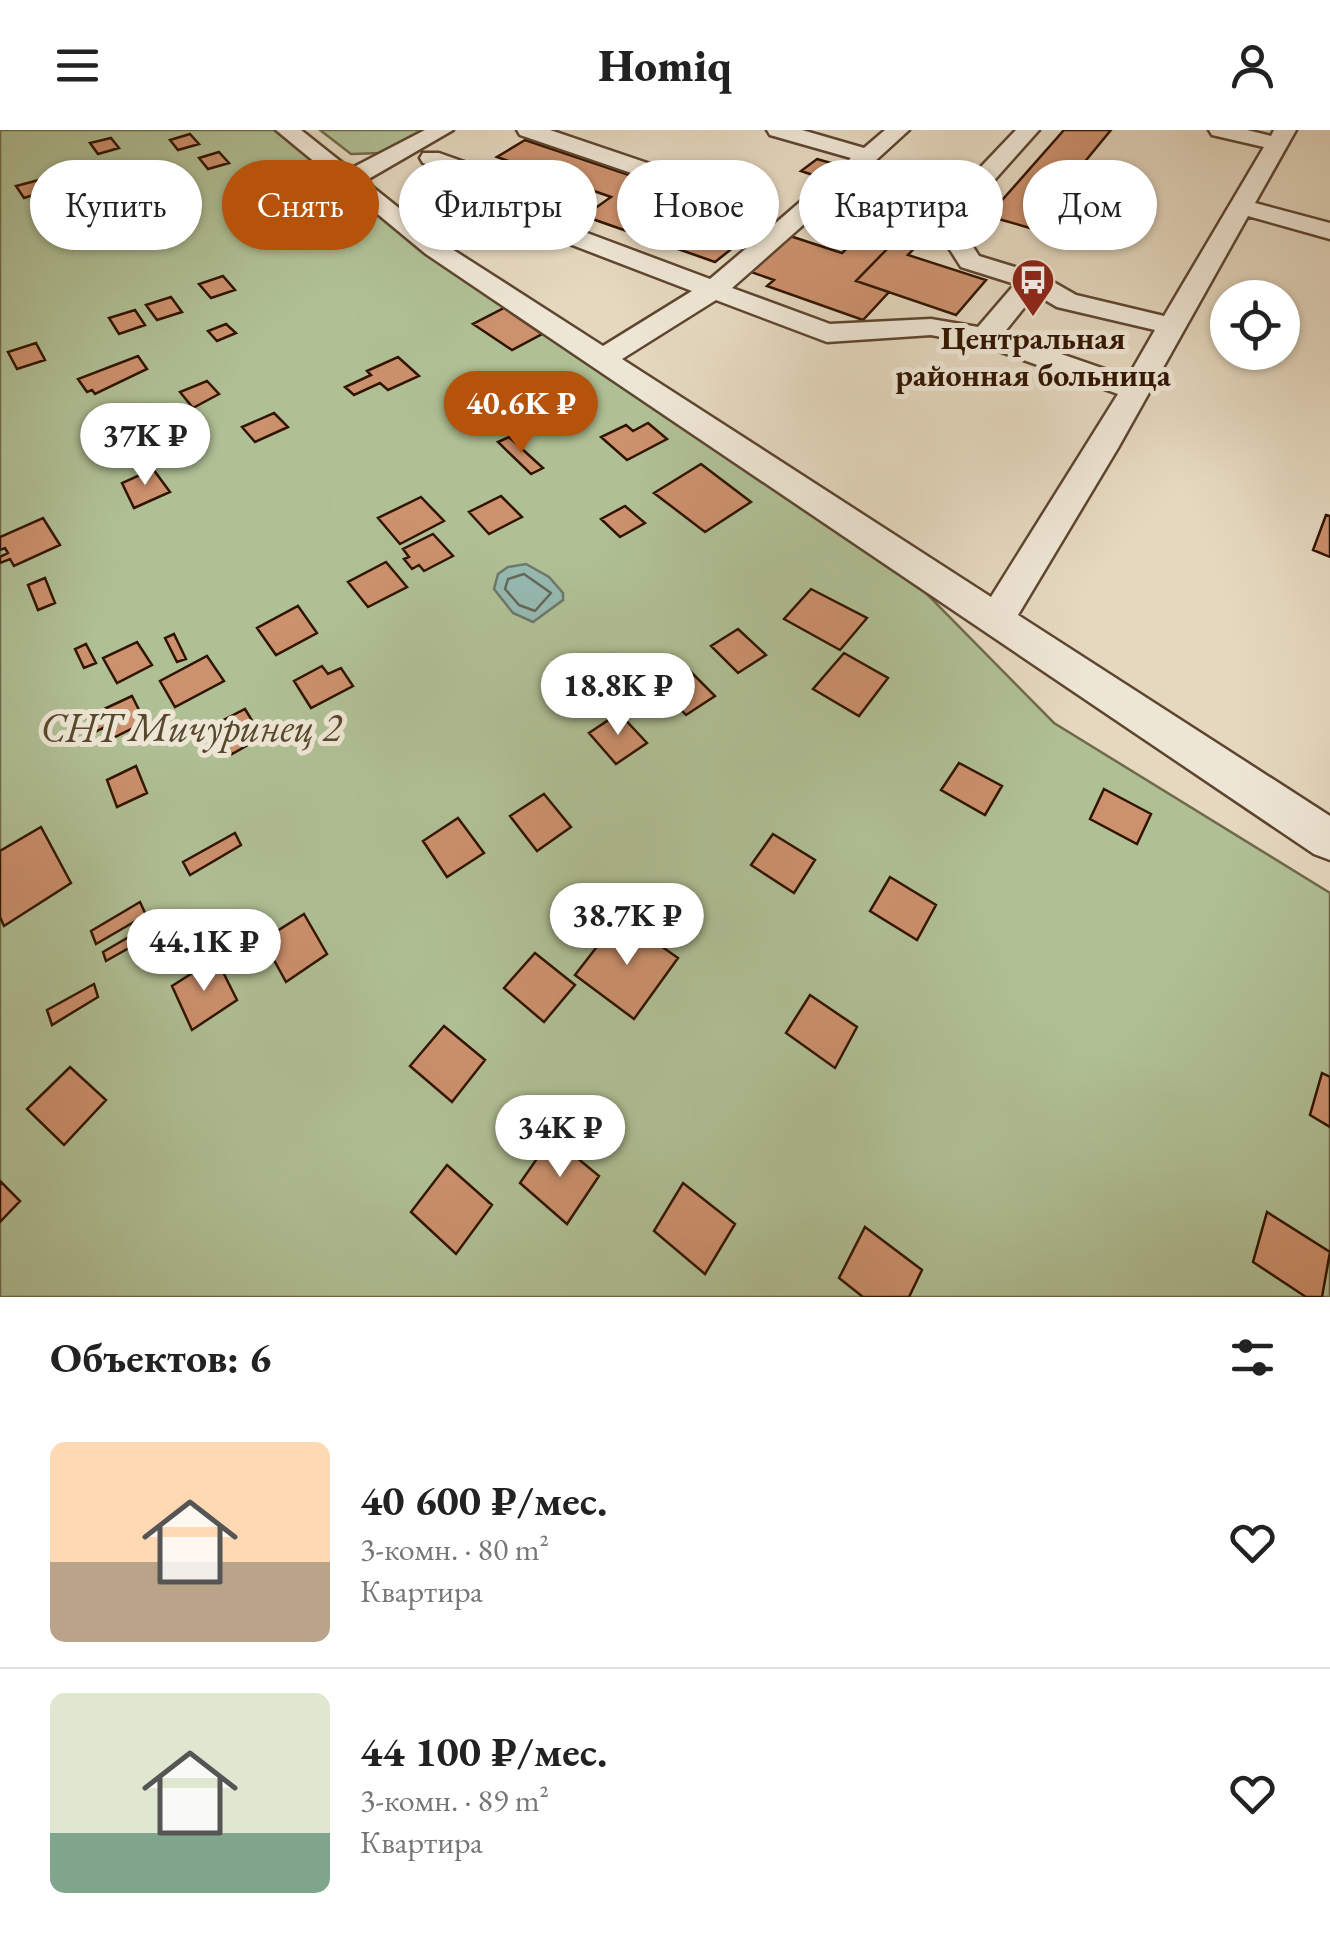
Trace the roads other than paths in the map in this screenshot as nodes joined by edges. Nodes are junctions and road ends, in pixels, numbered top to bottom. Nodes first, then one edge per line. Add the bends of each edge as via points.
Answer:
1 (287, 130) edge
2 (442, 130) edge
3 (528, 130) edge
4 (778, 130) edge
5 (898, 130) edge
6 (1028, 130) edge
7 (1220, 130) edge
8 (1281, 137) edge
9 (868, 156) junction
10 (431, 158) dead end
11 (324, 160) edge
12 (617, 160) edge
13 (863, 160) edge
14 (1000, 160) edge
15 (379, 164) edge
16 (379, 205) edge
17 (1244, 208) junction
18 (799, 216) edge
19 (1330, 232) edge
20 (779, 234) edge
21 (760, 250) edge
22 (963, 250) edge
23 (1032, 280) junction
24 (712, 291) junction
25 (1067, 301) junction
26 (1172, 326) junction
27 (985, 337) junction
28 (1028, 352) junction
29 (602, 359) junction
30 (1133, 389) junction
31 (996, 618) junction
32 (1330, 840) edge

1 - 11 street
2 - 15 street
3 - 12 street
4 - 9 street
5 - 9 street
6 - 14 street
7 - 8 street
8 - 17 street
9 - 13 street
10 - 24 street via 554,202 550,228
16 - 29 street
17 - 19 street
17 - 26 street
18 - 20 street
21 - 24 street
22 - 23 street via 970,261
23 - 25 street
23 - 27 street
24 - 27 street via 827,333 930,326
24 - 29 street
25 - 26 street
25 - 28 street
26 - 30 street
27 - 28 street
28 - 30 street
29 - 31 street
30 - 31 street
31 - 32 street

